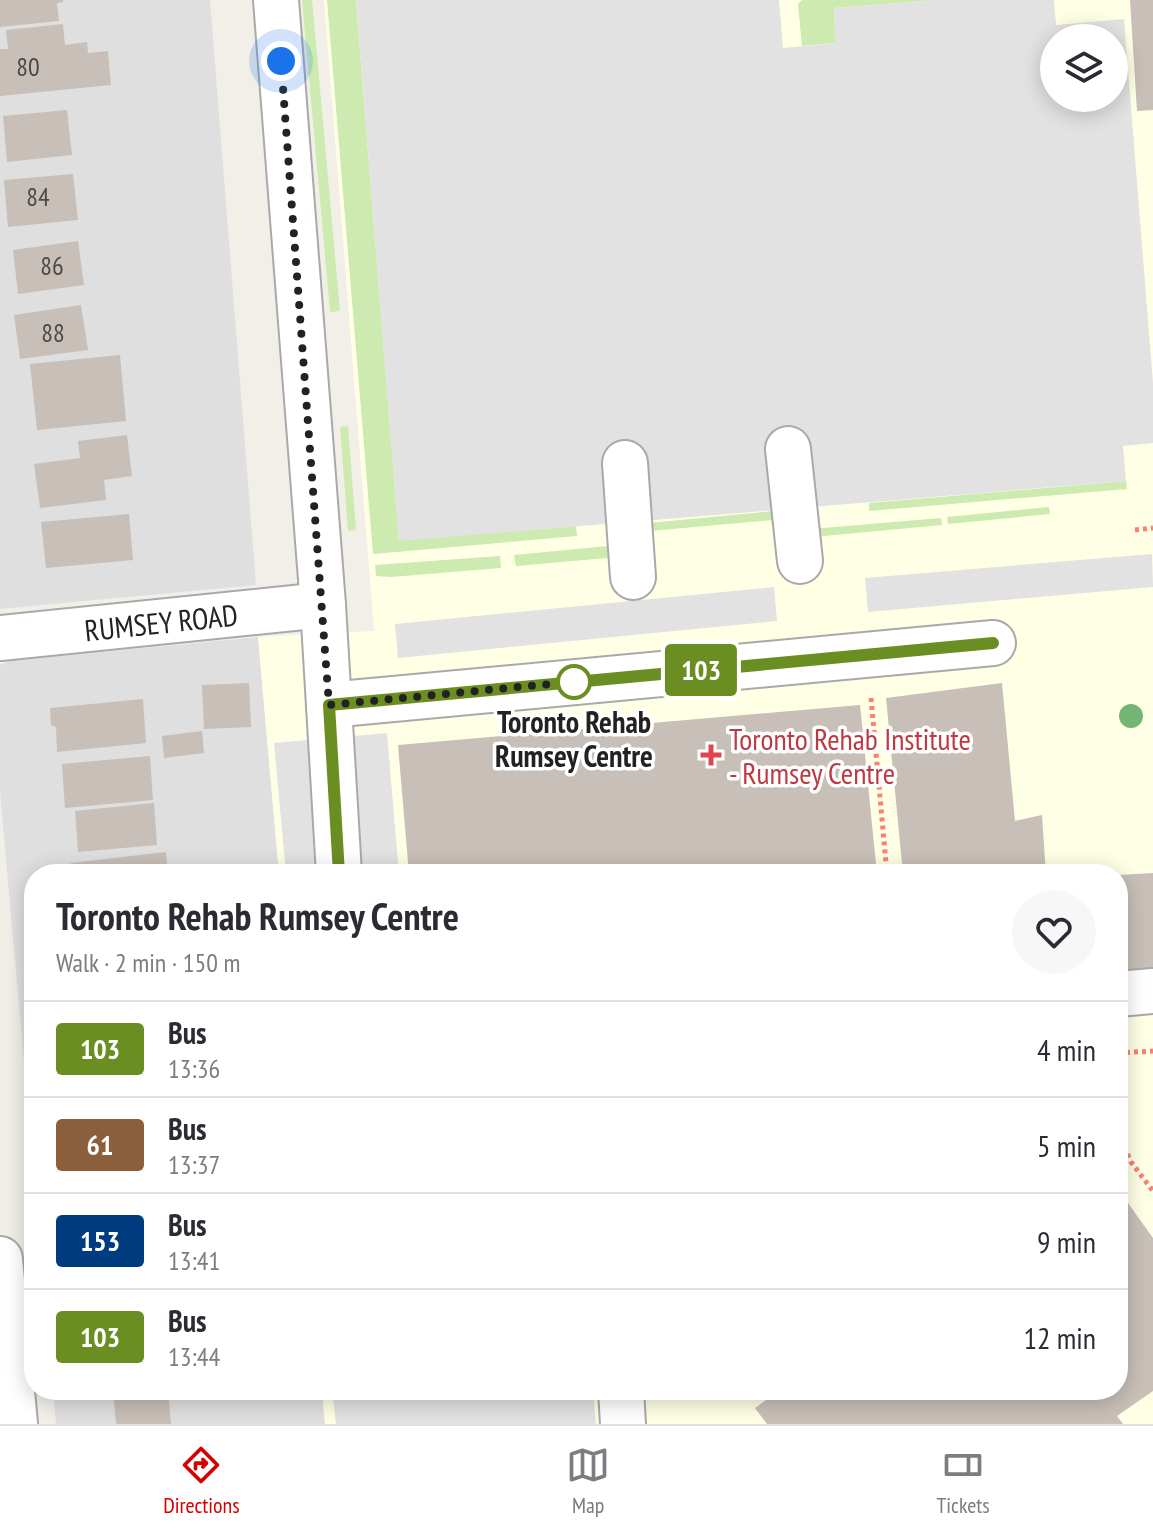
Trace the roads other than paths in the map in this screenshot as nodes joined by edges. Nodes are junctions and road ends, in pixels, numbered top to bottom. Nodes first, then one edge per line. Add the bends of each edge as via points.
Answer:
1 (276, 0) edge
2 (788, 449) dead end
3 (625, 463) dead end
4 (800, 561) dead end
5 (633, 577) dead end
6 (323, 605) junction
7 (0, 638) edge
8 (993, 643) dead end
9 (329, 705) junction
10 (338, 864) edge
11 (1153, 991) edge
12 (1128, 993) edge
13 (0, 1259) edge
14 (0, 1276) edge
15 (622, 1400) edge
16 (15, 1424) edge
17 (623, 1424) edge

1 - 6 street
2 - 4 street
3 - 5 street
6 - 7 street, RUMSEY ROAD
6 - 9 street
8 - 9 street
9 - 10 street
11 - 12 street
13 - 14 street
14 - 16 street
15 - 17 street

